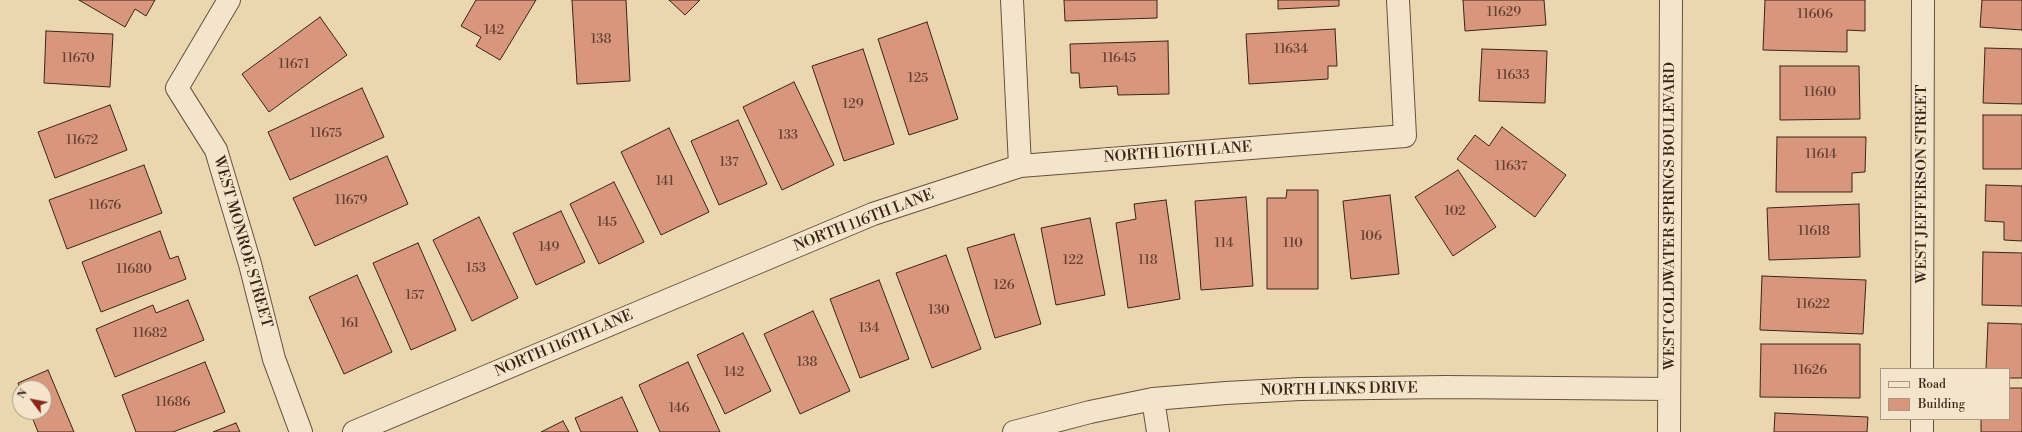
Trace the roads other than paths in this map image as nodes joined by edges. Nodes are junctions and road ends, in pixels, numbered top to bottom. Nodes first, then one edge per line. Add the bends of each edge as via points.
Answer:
1 (229, 0) edge
2 (1012, 0) edge
3 (1398, 0) edge
4 (1671, 0) edge
5 (1923, 0) edge
6 (1020, 166) junction
7 (1922, 368) edge
8 (1668, 389) junction
9 (1153, 399) junction
10 (1922, 420) edge
11 (301, 432) edge
12 (354, 432) edge
13 (1014, 432) edge
14 (1158, 432) edge
15 (1669, 432) edge
16 (1922, 432) edge

1 - 11 street, WEST MONROE STREET via 177,88 216,150 250,264 274,358
2 - 6 street
3 - 6 street, NORTH 116TH LANE via 1405,136
4 - 8 street, WEST COLDWATER SPRINGS BOULEVARD
5 - 7 street, WEST JEFFERSON STREET
6 - 12 street, NORTH 116TH LANE via 874,214
8 - 9 street, NORTH LINKS DRIVE via 1300,389
8 - 15 street, WEST COLDWATER SPRINGS BOULEVARD
9 - 13 street, NORTH LINKS DRIVE
9 - 14 street
10 - 16 street

